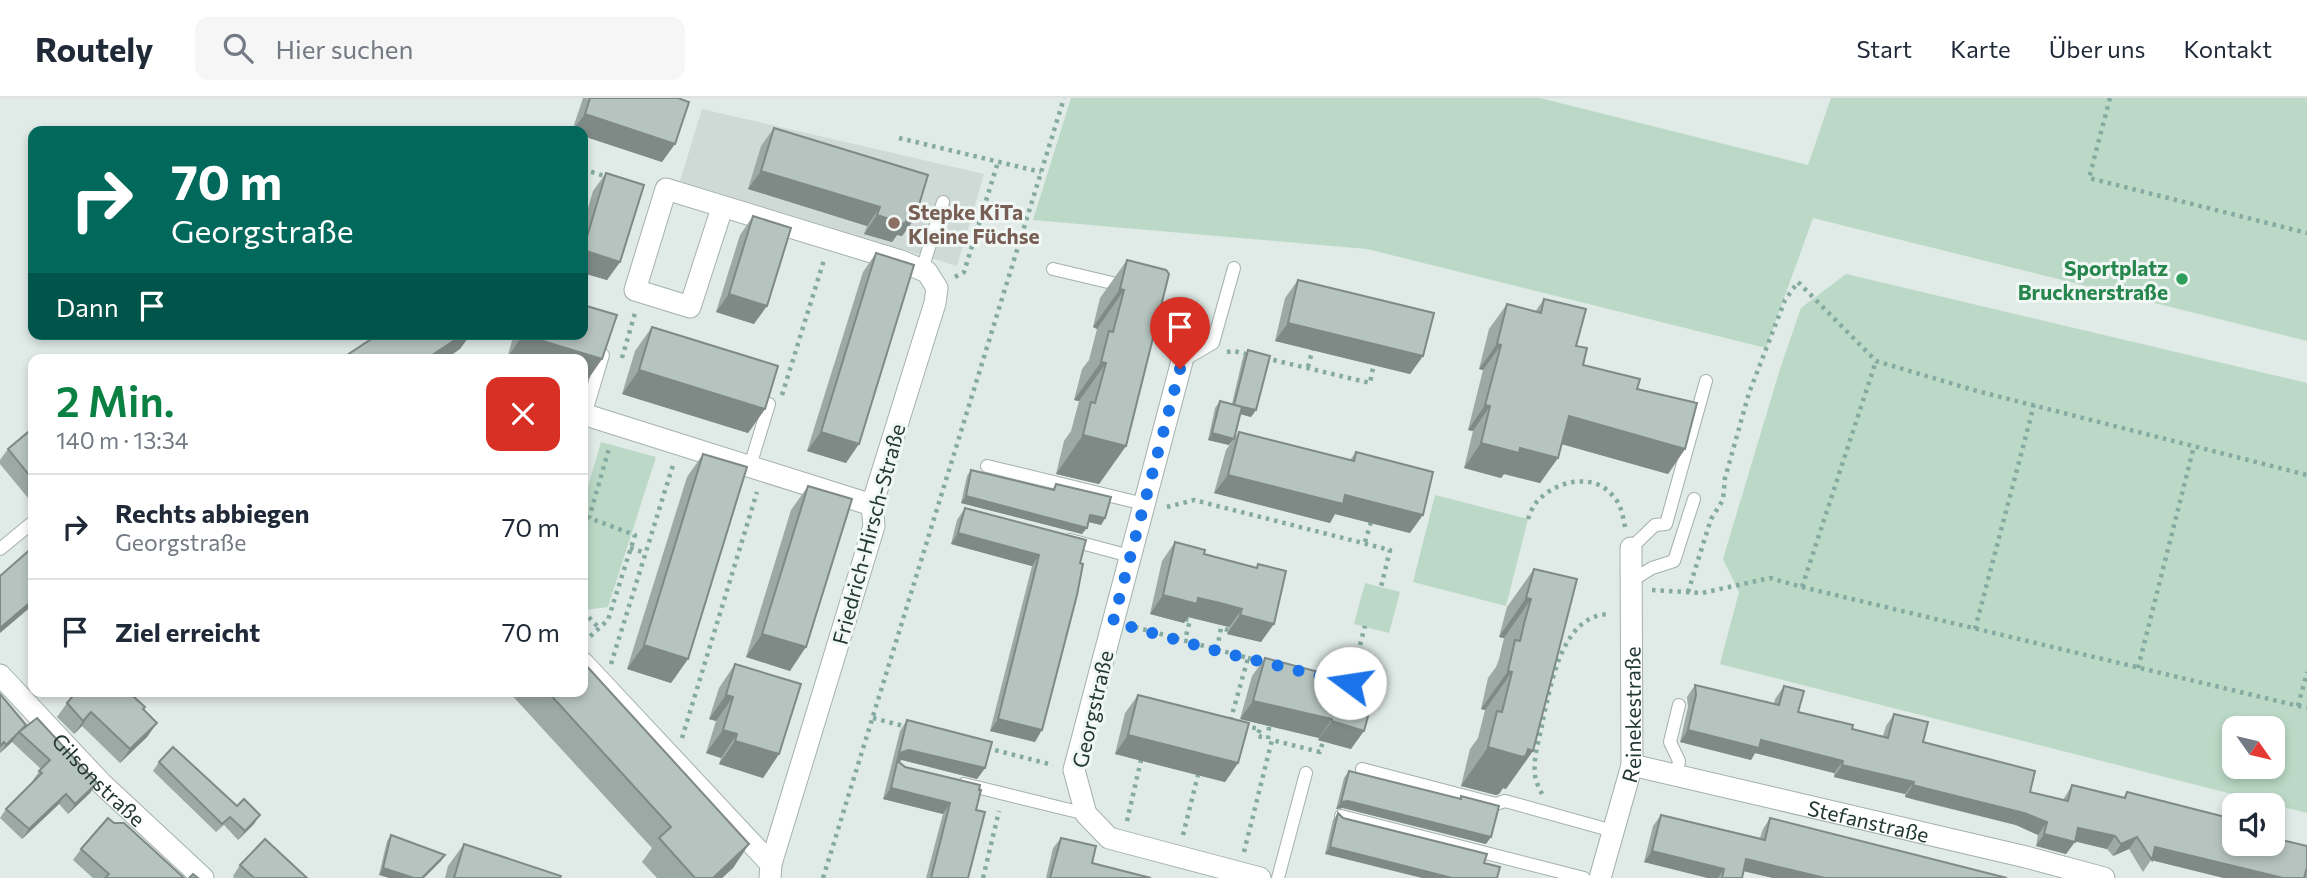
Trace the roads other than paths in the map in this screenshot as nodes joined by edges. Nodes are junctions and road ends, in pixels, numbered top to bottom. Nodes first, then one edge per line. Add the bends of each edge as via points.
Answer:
1 (943, 202) dead end
2 (722, 208) junction
3 (1234, 268) dead end
4 (1053, 269) dead end
5 (929, 277) junction
6 (603, 355) edge
7 (1181, 365) junction
8 (1706, 381) dead end
9 (588, 402) edge
10 (774, 405) edge
11 (588, 415) edge
12 (987, 466) dead end
13 (757, 469) junction
14 (1694, 499) dead end
15 (872, 505) junction
16 (1143, 509) junction
17 (28, 526) edge
18 (1051, 536) edge
19 (1631, 548) joint
20 (0, 549) edge
21 (1130, 556) junction
22 (1631, 585) junction
23 (588, 669) edge
24 (0, 675) edge
25 (1679, 705) dead end
26 (1632, 765) junction
27 (1362, 769) dead end
28 (1306, 773) dead end
29 (1676, 776) junction
30 (952, 782) edge
31 (1086, 814) junction
32 (1341, 816) edge
33 (1613, 831) junction
34 (770, 871) edge
35 (203, 878) edge
36 (1260, 878) edge
37 (1278, 878) edge
38 (1584, 878) edge
39 (1600, 878) edge
40 (2104, 878) edge

1 - 5 lane
2 - 2 street via 690,307 635,290 666,189
2 - 5 street via 901,261
3 - 7 lane via 1213,343
4 - 7 lane via 1124,285 1166,331
5 - 15 street, Friedrich-Hirsch-Straße via 935,303
6 - 9 lane
7 - 16 street, Georgstraße
8 - 19 lane via 1666,524 1655,526
10 - 13 lane
11 - 13 street
12 - 16 lane
13 - 15 street
14 - 22 lane via 1674,561 1653,568
15 - 34 street, Friedrich-Hirsch-Straße via 874,526
16 - 21 street, Georgstraße
17 - 20 lane
18 - 21 lane
19 - 22 street, Reinekestraße
21 - 31 street, Georgstraße via 1074,770
22 - 26 street, Reinekestraße
23 - 34 street
24 - 35 street, Gilsonstraße via 102,784
25 - 29 lane via 1670,742 1679,761
26 - 29 street, Stefanstraße
26 - 33 street, Reinekestraße
27 - 33 lane
28 - 37 lane
29 - 40 street, Stefanstraße
30 - 31 lane
31 - 36 street, Georgstraße via 1109,838
32 - 38 lane
33 - 39 street, Reinekestraße

